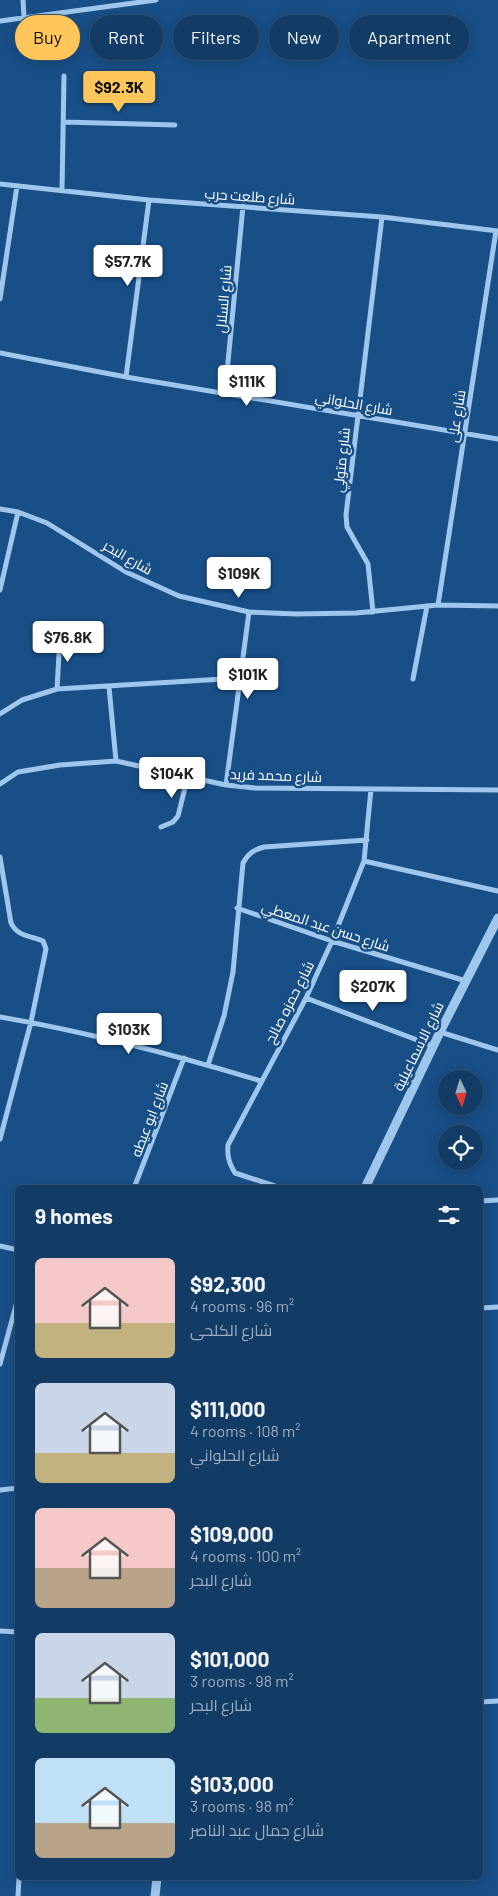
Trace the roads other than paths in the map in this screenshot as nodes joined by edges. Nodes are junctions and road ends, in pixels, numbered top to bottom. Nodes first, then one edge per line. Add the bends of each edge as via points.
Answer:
1 (23, 0) edge
2 (156, 0) edge
3 (24, 15) edge
4 (40, 15) edge
5 (15, 18) edge
6 (0, 21) edge
7 (64, 76) dead end
8 (63, 122) junction
9 (175, 125) dead end
10 (0, 184) edge
11 (17, 186) junction
12 (62, 190) junction
13 (149, 200) junction
14 (243, 206) junction
15 (382, 217) junction
16 (497, 231) edge
17 (0, 299) edge
18 (0, 353) edge
19 (126, 377) junction
20 (225, 393) junction
21 (357, 415) junction
22 (464, 434) junction
23 (498, 439) edge
24 (0, 509) edge
25 (18, 512) junction
26 (0, 590) edge
27 (438, 605) junction
28 (427, 606) junction
29 (498, 606) edge
30 (249, 612) junction
31 (373, 612) junction
32 (60, 636) dead end
33 (240, 678) junction
34 (413, 679) dead end
35 (109, 687) junction
36 (57, 689) junction
37 (0, 714) edge
38 (116, 761) junction
39 (188, 776) junction
40 (0, 784) edge
41 (226, 785) junction
42 (371, 789) junction
43 (498, 790) edge
44 (161, 828) dead end
45 (367, 840) junction
46 (0, 857) edge
47 (364, 861) junction
48 (498, 891) edge
49 (0, 896) edge
50 (6, 897) junction
51 (238, 908) junction
52 (498, 918) edge
53 (494, 933) edge
54 (332, 941) junction
55 (466, 981) junction
56 (306, 998) junction
57 (0, 1017) edge
58 (31, 1022) junction
59 (440, 1032) junction
60 (433, 1046) junction
61 (498, 1050) edge
62 (184, 1058) junction
63 (208, 1065) junction
64 (261, 1081) junction
65 (0, 1139) edge
66 (135, 1185) edge
67 (272, 1185) edge
68 (365, 1185) edge
69 (498, 1200) edge
70 (483, 1201) edge
71 (0, 1246) edge
72 (15, 1249) edge
73 (498, 1307) edge
74 (483, 1308) edge
75 (15, 1309) edge
76 (0, 1364) edge
77 (15, 1488) edge
78 (0, 1490) edge
79 (0, 1631) edge
80 (15, 1632) edge
81 (498, 1701) edge
82 (483, 1702) edge
83 (19, 1880) edge
84 (157, 1880) edge
85 (18, 1896) edge
86 (156, 1896) edge

1 - 3 street
2 - 4 street
5 - 6 street
7 - 8 street
8 - 9 street
8 - 12 street
10 - 11 street, شارع طلعت حرب
11 - 12 street, شارع طلعت حرب
11 - 17 street
12 - 13 street, شارع طلعت حرب
13 - 14 street, شارع طلعت حرب
13 - 19 street
14 - 15 street, شارع طلعت حرب
14 - 20 street, شارع السلال
15 - 16 street, شارع طلعت حرب
15 - 21 street, شارع متولي
16 - 22 street, شارع على
18 - 19 street, شارع الحلواني
19 - 20 street, شارع الحلواني
20 - 21 street, شارع الحلواني
21 - 22 street, شارع الحلواني
21 - 31 street, شارع متولي via 346,515 347,527 368,564
22 - 23 street, شارع الحلواني
22 - 27 street, شارع على
24 - 25 street, شارع البحر
25 - 26 street
25 - 30 street, شارع البحر via 47,523 126,572 179,596
27 - 28 street, شارع البحر
27 - 29 street, شارع البحر
28 - 31 street, شارع البحر
28 - 34 street
30 - 31 street, شارع البحر
30 - 33 street
32 - 36 street
33 - 35 street
33 - 41 street
35 - 36 street
35 - 38 street
36 - 37 street via 22,700
38 - 39 street, شارع محمد فريد
38 - 40 street, شارع محمد فريد via 18,772
39 - 41 street, شارع محمد فريد
39 - 44 street via 178,816
41 - 42 street, شارع محمد فريد
42 - 43 street, شارع محمد فريد
42 - 45 street, شارع حمزه صالح
45 - 47 street, شارع حمزه صالح
45 - 51 street via 255,849 243,863
46 - 50 street
47 - 48 street
47 - 54 street, شارع حمزه صالح
49 - 50 street
50 - 58 street via 15,930 43,941 46,949
51 - 54 street, شارع حسن عبد المعطي
51 - 63 street via 233,972 224,1016
52 - 53 street, شارع الاسماعيلية
53 - 55 street, شارع الاسماعيلية
54 - 55 street, شارع حسن عبد المعطي
54 - 56 street, شارع حمزه صالح
55 - 59 street, شارع الاسماعيلية
56 - 60 street
56 - 64 street, شارع حمزه صالح
57 - 58 street
58 - 62 street
58 - 65 street
59 - 60 street, شارع الاسماعيلية
59 - 61 street
60 - 68 street, شارع الاسماعيلية
62 - 63 street
62 - 66 street, شارع ابو عيطه
63 - 64 street
64 - 67 street, شارع حمزه صالح via 228,1145 227,1154 235,1173
69 - 70 street
71 - 72 street
73 - 74 street
75 - 76 street
77 - 78 street
79 - 80 street
81 - 82 street
83 - 85 street
84 - 86 street

